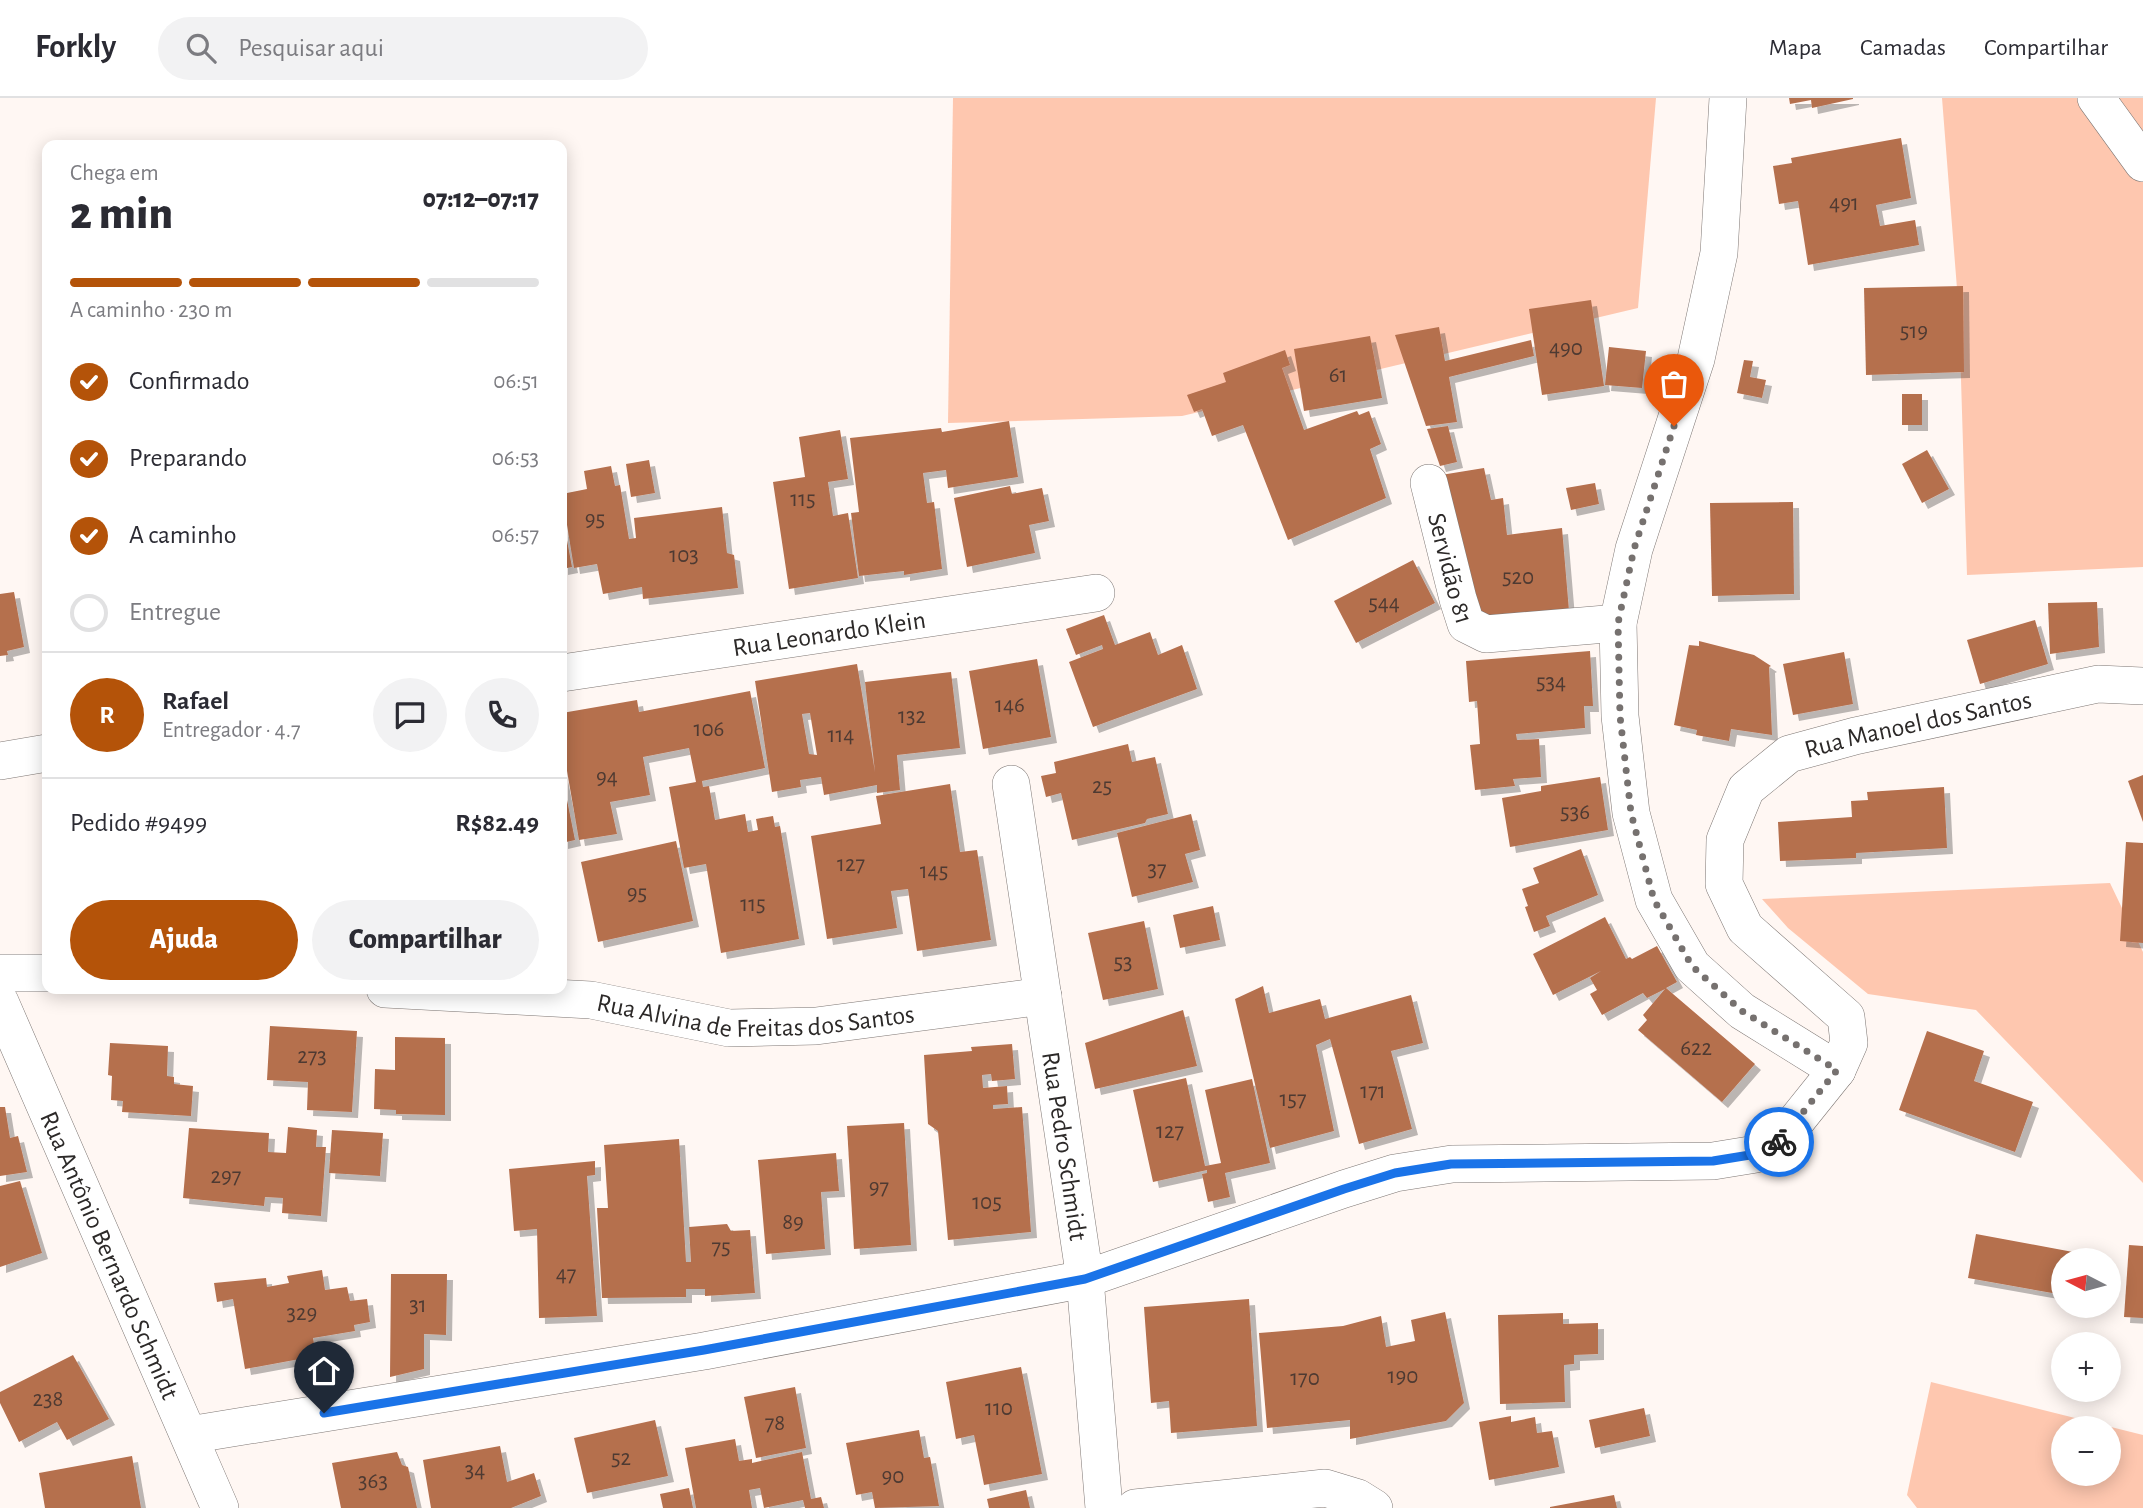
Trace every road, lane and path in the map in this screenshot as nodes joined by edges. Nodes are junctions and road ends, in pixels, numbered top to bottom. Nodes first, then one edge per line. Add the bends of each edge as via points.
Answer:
1 (1728, 98) edge
2 (2096, 98) edge
3 (2143, 163) edge
4 (1429, 483) dead end
5 (1096, 593) dead end
6 (1618, 623) junction
7 (567, 672) edge
8 (2098, 684) junction
9 (2143, 686) edge
10 (2143, 711) edge
11 (42, 754) edge
12 (0, 761) edge
13 (1011, 784) dead end
14 (0, 973) edge
15 (42, 973) edge
16 (479, 994) edge
17 (1043, 996) junction
18 (0, 1002) edge
19 (1837, 1070) junction
20 (1085, 1279) junction
21 (189, 1435) junction
22 (220, 1508) edge
23 (1104, 1508) edge
24 (1135, 1508) edge
25 (1374, 1508) edge

1 - 6 street via 1719,253 1696,359 1634,549
2 - 3 street
4 - 6 street, Servidão 81 via 1466,624 1486,634
5 - 7 street, Rua Leonardo Klein
6 - 19 street via 1620,716 1631,813 1654,900 1692,966 1742,1011
8 - 9 street, Rua Manoel dos Santos
8 - 10 street
8 - 19 street, Rua Manoel dos Santos via 1789,754 1746,789 1725,840 1724,884 1745,928 1846,1017 1849,1044
11 - 12 street
13 - 17 street, Rua Pedro Schmidt
14 - 15 street
16 - 17 street, Rua Alvina de Freitas dos Santos via 591,1000 729,1028 816,1026
17 - 20 street, Rua Pedro Schmidt
18 - 21 street, Rua Antônio Bernardo Schmidt
19 - 20 street, Rua Manoel dos Santos via 1780,1141 1756,1154 1713,1161 1451,1164 1395,1173
20 - 21 street, Rua Manoel dos Santos via 704,1350
20 - 23 street, Rua Pedro Schmidt
21 - 22 street, Rua Antônio Bernardo Schmidt
24 - 25 street via 1325,1488 1358,1497

